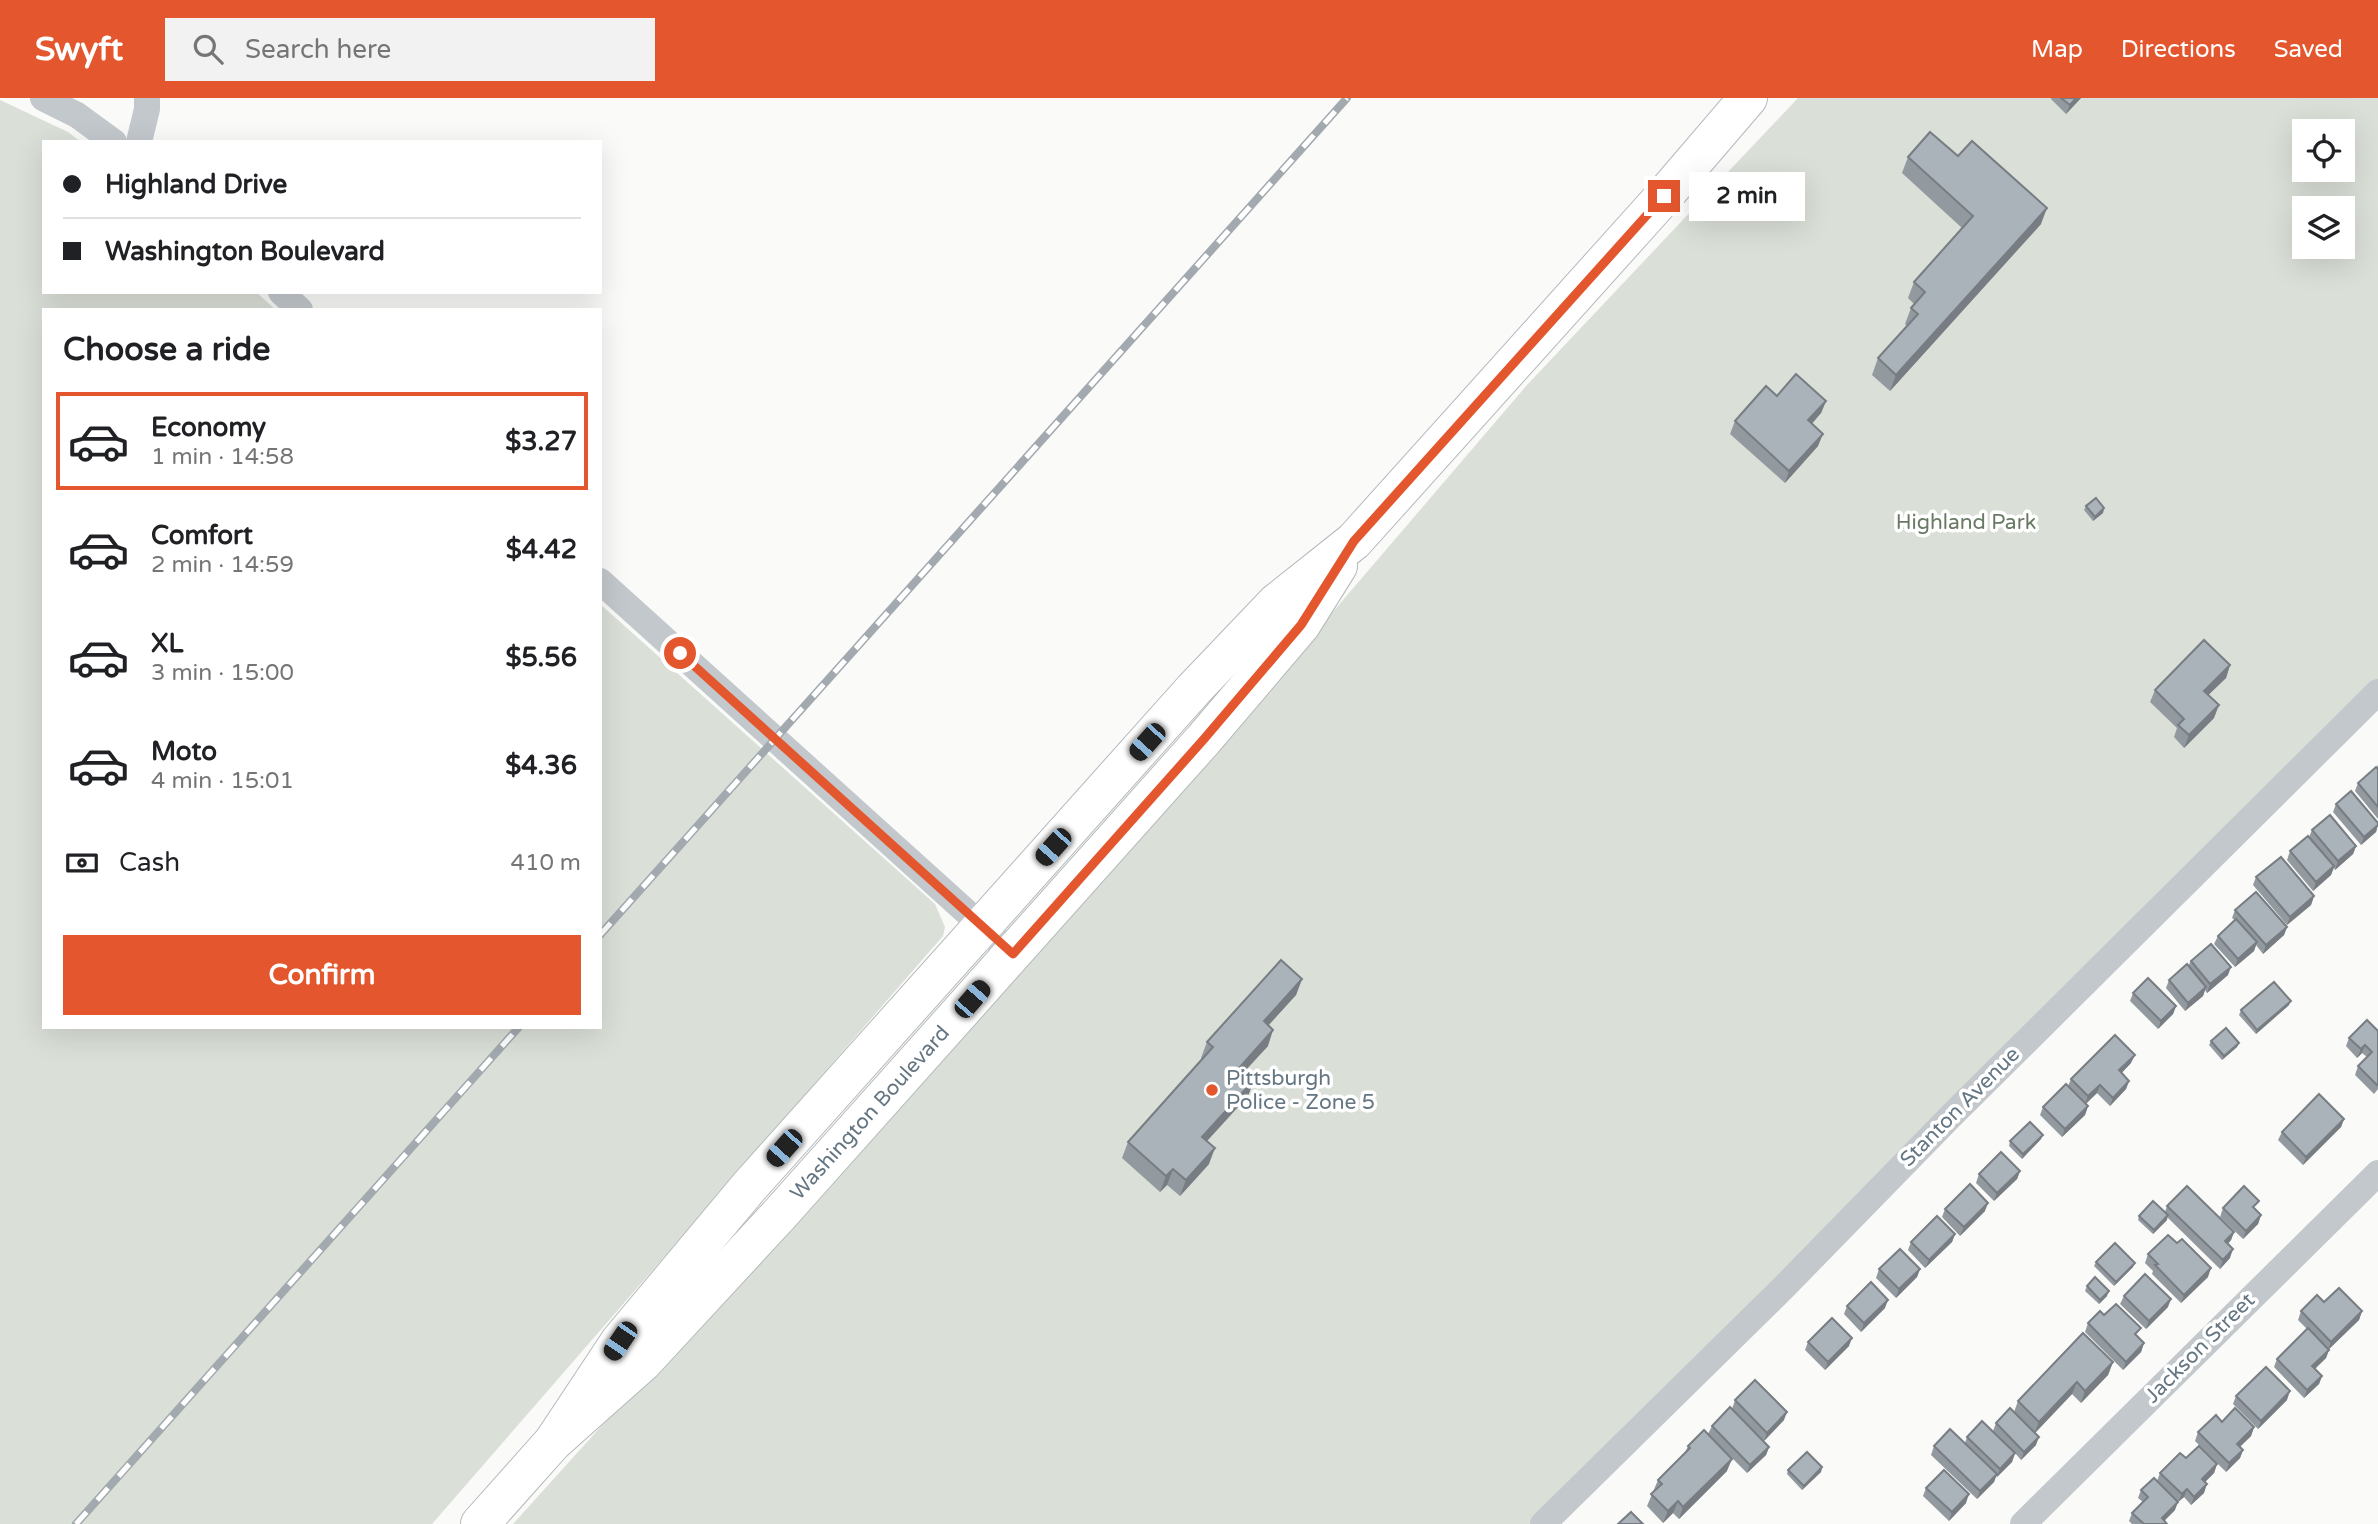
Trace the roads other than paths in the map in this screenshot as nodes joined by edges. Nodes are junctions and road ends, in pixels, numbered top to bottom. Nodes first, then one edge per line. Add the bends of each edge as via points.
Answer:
1 (43, 98) edge
2 (147, 98) edge
3 (1748, 98) edge
4 (111, 140) edge
5 (139, 140) edge
6 (283, 294) edge
7 (298, 308) edge
8 (1354, 541) junction
9 (602, 583) edge
10 (2378, 692) edge
11 (982, 926) junction
12 (1013, 954) junction
13 (2378, 1173) edge
14 (553, 1442) junction
15 (480, 1524) edge
16 (1544, 1524) edge
17 (2023, 1524) edge

1 - 4 street
2 - 5 street
3 - 8 highway, Washington Boulevard
6 - 7 street
8 - 11 highway, Washington Boulevard via 1276,603
8 - 12 highway, Washington Boulevard via 1301,625
9 - 11 street
10 - 16 street, Stanton Avenue
11 - 12 street
11 - 14 highway, Washington Boulevard via 748,1188 620,1341
12 - 14 highway, Washington Boulevard via 643,1362
13 - 17 street, Jackson Street
14 - 15 highway, Washington Boulevard

